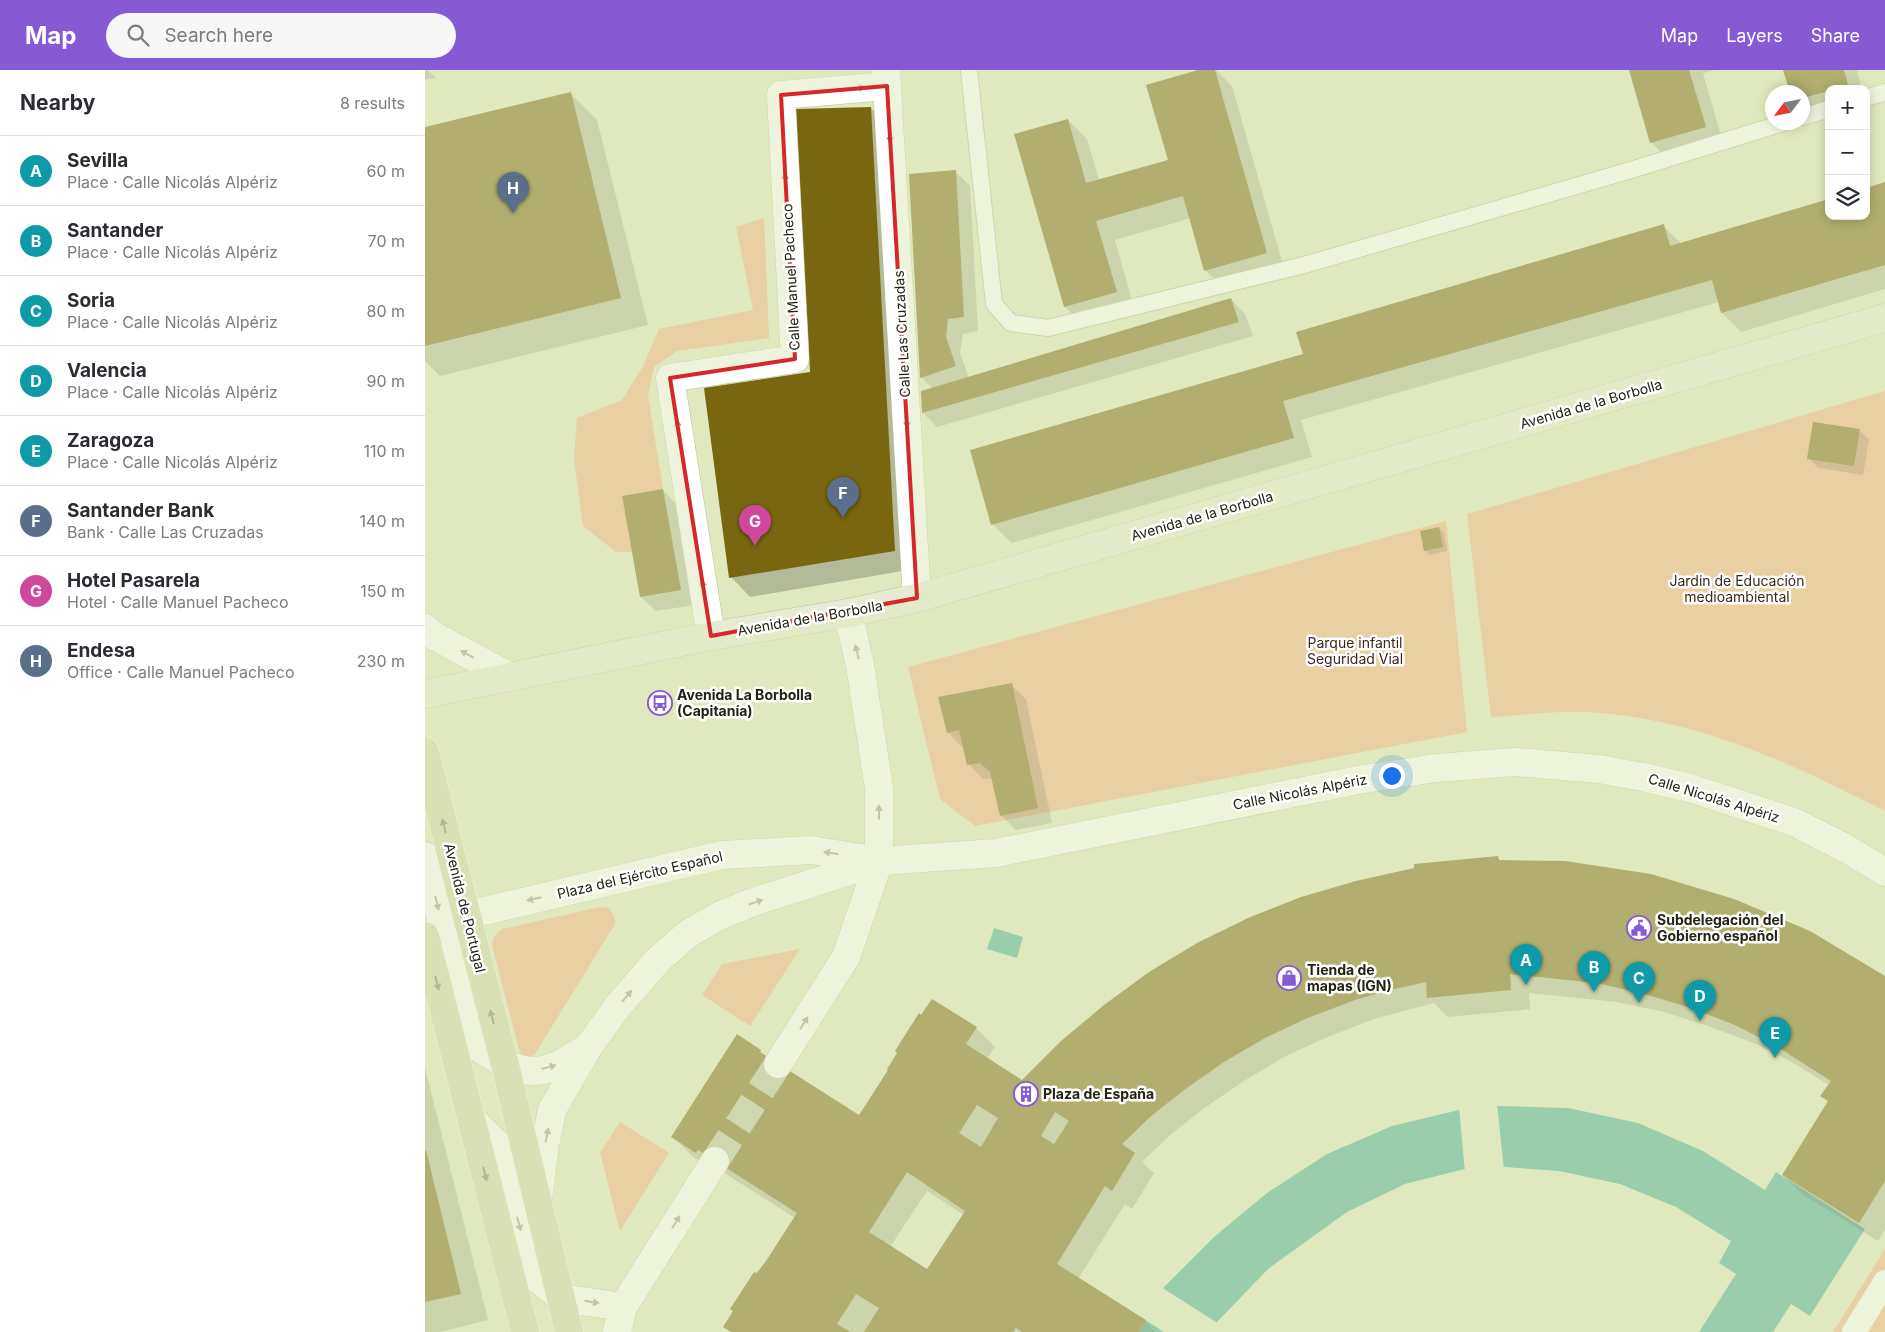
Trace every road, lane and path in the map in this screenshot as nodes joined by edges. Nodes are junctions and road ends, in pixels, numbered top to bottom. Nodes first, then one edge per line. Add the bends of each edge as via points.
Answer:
1 (969, 70) edge
2 (887, 78) edge
3 (1885, 92) edge
4 (1870, 97) edge
5 (1825, 110) edge
6 (1810, 115) edge
7 (1765, 128) edge
8 (1885, 318) edge
9 (917, 598) junction
10 (848, 613) junction
11 (425, 628) edge
12 (711, 636) junction
13 (510, 677) junction
14 (425, 694) edge
15 (425, 752) edge
16 (425, 856) edge
17 (879, 861) junction
18 (1885, 872) edge
19 (467, 916) junction
20 (425, 936) edge
21 (589, 1046) junction
22 (778, 1064) tunnel mouth
23 (505, 1065) junction
24 (471, 1120) junction
25 (715, 1161) tunnel mouth
26 (537, 1200) junction
27 (1885, 1282) edge
28 (561, 1298) junction
29 (620, 1320) edge
30 (525, 1332) edge
31 (569, 1332) edge
32 (1854, 1332) edge

1 - 7 lane via 995,304 1011,323 1048,328 1304,265
2 -> 9 street, Calle Las Cruzadas
12 -> 2 street, Calle Manuel Pacheco via 670,378 795,359 781,95
3 - 4 lane
5 - 6 lane
8 - 9 main road, Avenida de la Borbolla
9 - 10 main road, Avenida de la Borbolla
10 - 12 main road, Avenida de la Borbolla
17 -> 10 street via 879,788 860,665
13 -> 11 street
12 - 13 main road, Avenida de la Borbolla
13 - 14 main road, Avenida de la Borbolla
19 -> 15 main road, Avenida de Portugal
16 -> 23 street, Avenida de Portugal via 473,1044
17 - 18 street, Calle Nicolás Alpériz via 996,853 1358,780 1436,768 1516,762 1599,769 1690,788 1794,822
17 -> 19 street, Plaza del Ejército Español via 811,850 722,855
21 -> 17 street via 658,960 689,933 753,902
22 -> 17 street via 846,956
23 -> 19 main road, Avenida de Portugal
20 -> 24 main road
23 -> 21 street via 519,1069 552,1068
26 -> 21 street via 552,1110
23 - 26 main road, Avenida de Portugal
24 -> 28 street via 498,1145 532,1274
24 -> 30 main road
29 -> 25 street
26 - 28 main road, Avenida de Portugal
27 - 32 street
28 -> 29 street
28 - 31 main road, Avenida de Portugal

